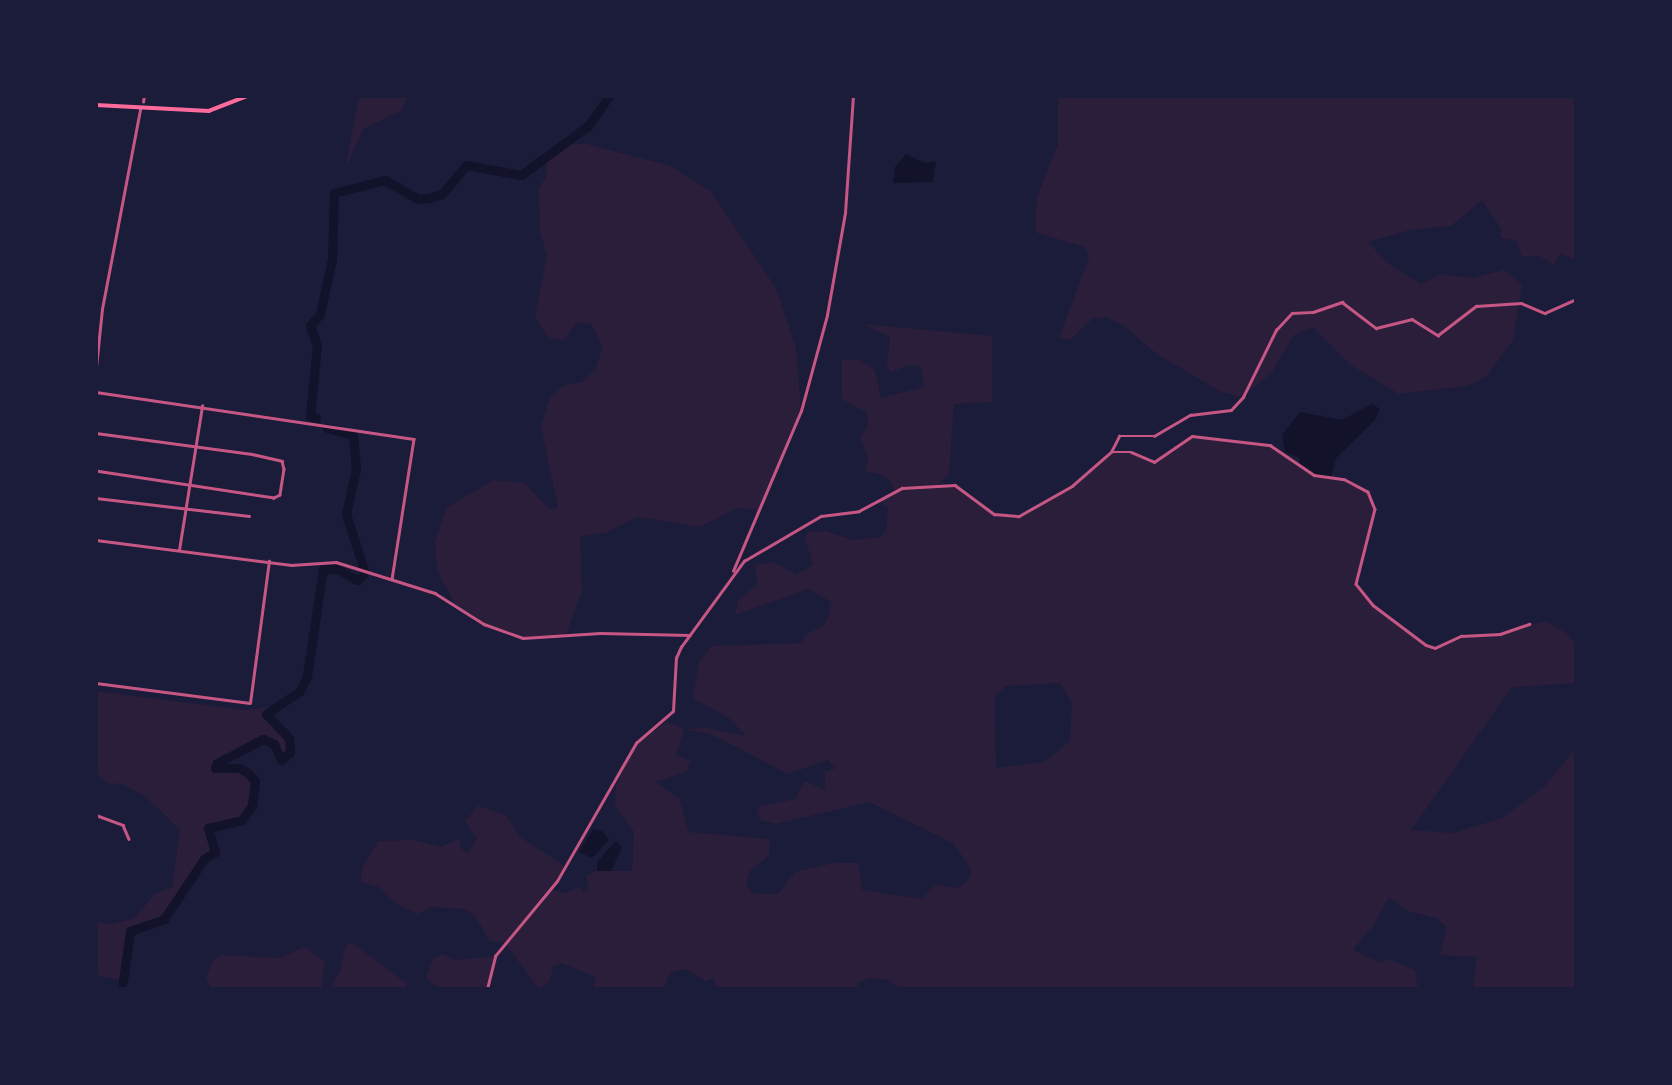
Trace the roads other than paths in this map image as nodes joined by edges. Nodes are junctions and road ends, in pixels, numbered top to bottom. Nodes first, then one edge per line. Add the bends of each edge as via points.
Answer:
1 (144, 96) edge
2 (247, 96) edge
3 (853, 96) edge
4 (142, 104) junction
5 (96, 105) edge
6 (1575, 299) edge
7 (96, 309) edge
8 (102, 309) junction
9 (96, 367) edge
10 (96, 392) edge
11 (202, 406) junction
12 (96, 433) edge
13 (194, 447) junction
14 (1111, 452) junction
15 (96, 471) edge
16 (189, 484) junction
17 (96, 498) edge
18 (186, 508) junction
19 (249, 516) dead end
20 (96, 540) edge
21 (179, 550) junction
22 (269, 561) junction
23 (733, 571) junction
24 (392, 579) junction
25 (1529, 624) dead end
26 (691, 635) junction
27 (96, 683) edge
28 (96, 815) edge
29 (129, 839) dead end
30 (487, 989) edge

1 - 4 street
2 - 4 main road via 220,110
3 - 23 street via 845,212 827,315 801,411
4 - 5 main road
4 - 8 street
6 - 14 street via 1545,313 1521,303 1476,306 1438,335 1412,319 1376,328 1342,302 1313,312 1292,313 1276,330 1243,397 1231,410 1183,417 1154,436 1125,433
7 - 8 street
8 - 9 street
10 - 11 street
11 - 13 street
11 - 24 street via 414,439
12 - 13 street
13 - 16 street
13 - 16 street via 277,459 284,463 284,477 280,495 274,498
14 - 23 street via 1072,486 1019,516 1002,517 956,485 902,488 859,511 821,516
14 - 25 street via 1131,452 1154,463 1192,436 1270,445 1314,475 1344,479 1368,492 1374,509 1356,584 1373,605 1426,645 1435,648 1461,636 1500,634
15 - 16 street
16 - 18 street
17 - 18 street
18 - 19 street
18 - 21 street
20 - 21 street
21 - 22 street
22 - 24 street via 300,565 336,562
22 - 27 street via 250,703
23 - 26 street
24 - 26 street via 435,593 484,624 523,638 600,633
26 - 30 street via 676,658 673,711 666,722 644,733 628,754 557,881 495,956
28 - 29 street via 123,825

